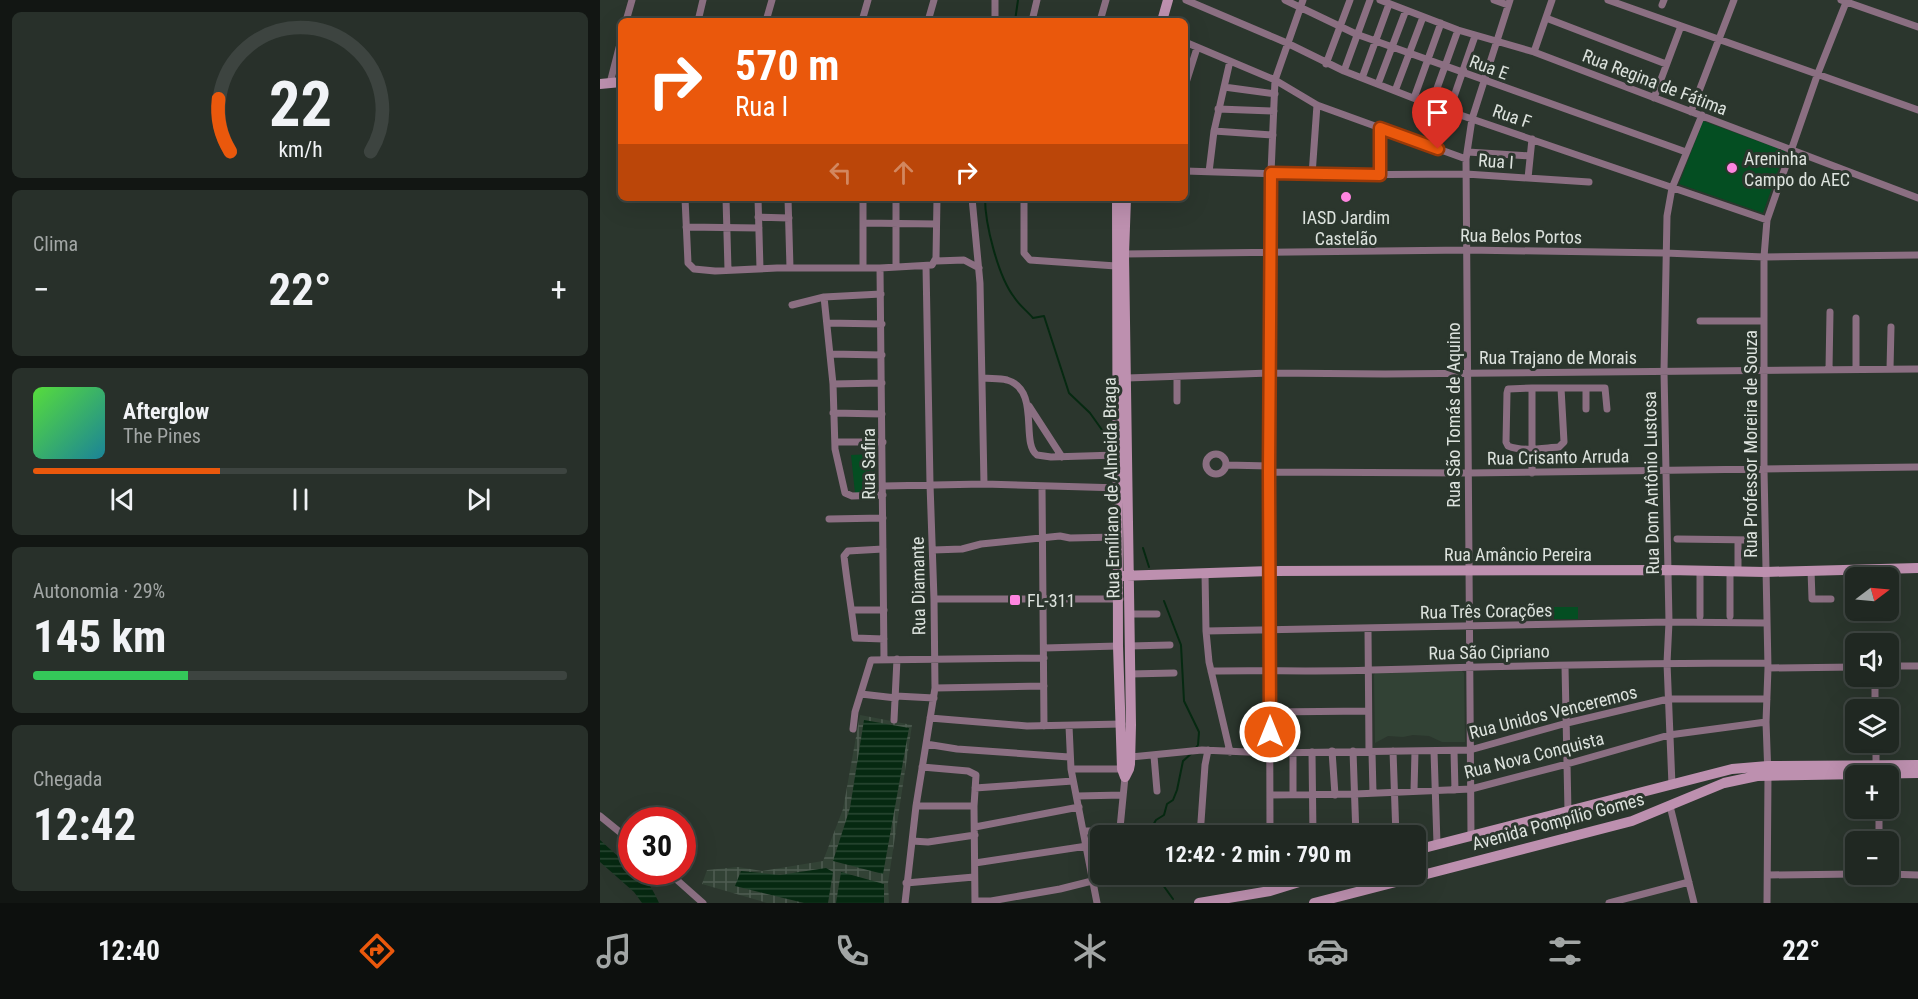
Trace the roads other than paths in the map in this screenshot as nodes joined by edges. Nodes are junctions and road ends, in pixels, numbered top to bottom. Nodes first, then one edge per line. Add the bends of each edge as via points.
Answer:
1 (632, 0) edge
2 (703, 0) edge
3 (772, 0) edge
4 (868, 0) edge
5 (934, 0) edge
6 (995, 0) edge
7 (1037, 0) edge
8 (1106, 0) edge
9 (1168, 0) edge
10 (1186, 0) edge
11 (1286, 0) edge
12 (1350, 0) edge
13 (1370, 0) edge
14 (1380, 0) edge
15 (1494, 0) edge
16 (1552, 0) edge
17 (1608, 0) edge
18 (1734, 0) edge
19 (1845, 1) edge
20 (1301, 3) edge
21 (1509, 3) edge
22 (1389, 4) junction
23 (1406, 10) junction
24 (1423, 17) junction
25 (627, 18) edge
26 (699, 18) edge
27 (767, 18) edge
28 (863, 18) edge
29 (929, 18) edge
30 (995, 18) edge
31 (1033, 18) edge
32 (1101, 18) edge
33 (1163, 18) edge
34 (1546, 18) junction
35 (1441, 23) junction
36 (1681, 26) junction
37 (1918, 27) edge
38 (1340, 28) junction
39 (1458, 30) junction
40 (1356, 34) junction
41 (1475, 36) junction
42 (1719, 40) junction
43 (1375, 41) junction
44 (1496, 41) junction
45 (1287, 43) junction
46 (1188, 44) edge
47 (1392, 47) junction
48 (1197, 48) junction
49 (618, 52) edge
50 (1534, 52) junction
51 (1410, 54) junction
52 (1427, 60) junction
53 (1230, 61) junction
54 (1326, 64) junction
55 (1666, 64) junction
56 (1444, 66) junction
57 (1344, 71) junction
58 (1462, 72) junction
59 (1818, 73) junction
60 (1188, 76) edge
61 (1362, 78) junction
62 (1275, 80) junction
63 (1483, 81) junction
64 (610, 83) edge
65 (1378, 84) junction
66 (1224, 87) junction
67 (1395, 91) junction
68 (1275, 94) junction
69 (1414, 98) junction
70 (1654, 98) junction
71 (1317, 105) junction
72 (1431, 105) junction
73 (1218, 109) junction
74 (1918, 110) edge
75 (1274, 111) junction
76 (1449, 111) junction
77 (1691, 112) junction
78 (1702, 115) junction
79 (1472, 119) junction
80 (1380, 128) junction
81 (1214, 131) junction
82 (1273, 135) junction
83 (1532, 139) junction
84 (1791, 150) junction
85 (1686, 152) junction
86 (1467, 155) junction
87 (1530, 156) junction
88 (1188, 171) edge
89 (1209, 172) junction
90 (1271, 173) junction
91 (1466, 174) junction
92 (1312, 175) junction
93 (1380, 175) junction
94 (1528, 178) junction
95 (1589, 182) dead end
96 (1672, 188) junction
97 (1918, 198) edge
98 (686, 201) edge
99 (726, 201) edge
100 (758, 201) edge
101 (788, 201) edge
102 (863, 201) edge
103 (896, 201) edge
104 (937, 201) edge
105 (972, 201) edge
106 (1024, 201) edge
107 (1117, 201) edge
108 (1126, 201) edge
109 (758, 217) junction
110 (789, 218) junction
111 (1767, 220) junction
112 (863, 223) junction
113 (896, 223) junction
114 (936, 224) junction
115 (686, 227) junction
116 (727, 227) junction
117 (759, 228) junction
118 (1467, 250) junction
119 (1270, 253) junction
120 (1665, 253) junction
121 (1918, 255) edge
122 (1764, 257) junction
123 (1116, 261) junction
124 (931, 264) junction
125 (896, 267) junction
126 (790, 268) junction
127 (863, 268) junction
128 (880, 268) junction
129 (979, 268) junction
130 (760, 269) junction
131 (728, 270) junction
132 (881, 294) junction
133 (824, 297) junction
134 (792, 305) dead end
135 (1830, 312) dead end
136 (1856, 318) dead end
137 (1700, 321) dead end
138 (1764, 321) junction
139 (827, 323) junction
140 (882, 324) junction
141 (1892, 327) dead end
142 (831, 354) junction
143 (882, 355) junction
144 (1828, 369) junction
145 (1856, 369) junction
146 (1890, 369) junction
147 (1918, 369) edge
148 (1765, 370) junction
149 (1664, 371) junction
150 (1467, 372) junction
151 (1270, 373) junction
152 (1177, 377) junction
153 (983, 378) junction
154 (1127, 378) junction
155 (882, 383) junction
156 (833, 384) junction
157 (1586, 387) junction
158 (1532, 388) junction
159 (1561, 388) junction
160 (1177, 401) dead end
161 (1029, 406) junction
162 (1586, 409) dead end
163 (1607, 410) dead end
164 (833, 413) junction
165 (882, 414) junction
166 (834, 442) junction
167 (883, 442) junction
168 (1531, 449) junction
169 (1117, 455) junction
170 (1062, 457) junction
171 (1226, 465) dead end
172 (1918, 467) edge
173 (1270, 469) junction
174 (1764, 470) junction
175 (1666, 471) junction
176 (1468, 473) junction
177 (1532, 473) junction
178 (930, 484) junction
179 (984, 484) junction
180 (883, 486) junction
181 (1042, 486) junction
182 (1122, 488) junction
183 (883, 495) junction
184 (883, 518) junction
185 (829, 519) dead end
186 (1118, 537) junction
187 (1043, 538) junction
188 (1677, 539) dead end
189 (1738, 540) junction
190 (1755, 540) dead end
191 (883, 549) junction
192 (933, 550) junction
193 (1918, 568) edge
194 (1469, 570) junction
195 (1668, 570) junction
196 (1700, 570) junction
197 (1811, 570) junction
198 (1270, 571) junction
199 (1734, 571) junction
200 (1765, 572) junction
201 (1205, 573) junction
202 (1124, 576) junction
203 (934, 599) junction
204 (1042, 599) junction
205 (1124, 599) junction
206 (1831, 599) dead end
207 (853, 610) junction
208 (884, 610) junction
209 (1129, 614) junction
210 (1157, 614) dead end
211 (1700, 616) dead end
212 (1730, 616) dead end
213 (1669, 622) junction
214 (1766, 623) junction
215 (1469, 626) junction
216 (1270, 629) junction
217 (1368, 629) junction
218 (1206, 631) junction
219 (884, 639) junction
220 (1170, 645) dead end
221 (1124, 646) junction
222 (1044, 648) junction
223 (934, 658) junction
224 (1044, 658) junction
225 (884, 659) junction
226 (897, 659) junction
227 (1667, 663) junction
228 (1470, 666) junction
229 (1565, 666) junction
230 (1767, 666) junction
231 (1899, 666) edge
232 (1918, 666) edge
233 (1845, 667) edge
234 (1270, 670) junction
235 (1368, 670) junction
236 (1211, 671) junction
237 (1174, 673) dead end
238 (1130, 674) junction
239 (1044, 686) junction
240 (935, 688) junction
241 (861, 694) junction
242 (896, 697) junction
243 (934, 698) junction
244 (1668, 699) junction
245 (1767, 699) junction
246 (1368, 711) junction
247 (1270, 712) junction
248 (930, 718) junction
249 (894, 720) dead end
250 (1766, 722) junction
251 (1567, 723) junction
252 (1126, 725) junction
253 (1044, 726) junction
254 (1069, 726) junction
255 (852, 729) dead end
256 (1669, 735) junction
257 (926, 744) junction
258 (1205, 750) junction
259 (1470, 750) junction
260 (1332, 751) junction
261 (1353, 751) junction
262 (1394, 751) junction
263 (1415, 751) junction
264 (1434, 751) junction
265 (1454, 751) junction
266 (1230, 752) junction
267 (1312, 752) junction
268 (1370, 752) junction
269 (1270, 753) junction
270 (1293, 753) junction
271 (1154, 756) junction
272 (1069, 757) junction
273 (1131, 757) junction
274 (1567, 764) junction
275 (1918, 765) edge
276 (922, 767) junction
277 (1899, 768) edge
278 (1071, 769) junction
279 (1768, 771) junction
280 (1845, 771) edge
281 (1125, 772) junction
282 (1899, 772) edge
283 (1918, 773) edge
284 (1074, 781) junction
285 (1672, 785) junction
286 (975, 788) junction
287 (1471, 789) junction
288 (1434, 790) junction
289 (1455, 790) junction
290 (1157, 791) dead end
291 (1414, 791) junction
292 (1395, 792) junction
293 (1373, 793) junction
294 (1293, 794) junction
295 (1313, 794) junction
296 (1355, 794) junction
297 (1123, 795) junction
298 (1270, 795) junction
299 (1335, 795) junction
300 (1077, 796) junction
301 (916, 806) junction
302 (974, 806) junction
303 (1670, 806) junction
304 (1079, 807) junction
305 (1568, 812) junction
306 (600, 816) edge
307 (1201, 825) edge
308 (1270, 825) edge
309 (1313, 825) edge
310 (1356, 825) edge
311 (1396, 825) edge
312 (975, 827) junction
313 (618, 831) edge
314 (1084, 831) junction
315 (975, 835) junction
316 (1471, 836) junction
317 (912, 841) junction
318 (1437, 844) junction
319 (1087, 846) junction
320 (1426, 847) edge
321 (975, 862) junction
322 (1090, 867) edge
323 (1845, 874) edge
324 (1899, 874) edge
325 (1768, 875) junction
326 (1918, 875) edge
327 (974, 877) junction
328 (1090, 882) edge
329 (1689, 882) junction
330 (906, 883) junction
331 (683, 885) edge
332 (1093, 885) edge
333 (1270, 885) edge
334 (1287, 885) edge
335 (1270, 891) junction
336 (1236, 900) edge
337 (1216, 901) edge
338 (975, 902) edge
339 (703, 903) edge
340 (905, 903) edge
341 (1097, 903) edge
342 (1199, 903) edge
343 (1314, 903) edge
344 (1609, 903) edge
345 (1694, 903) edge
346 (1767, 903) edge

1 - 25 street
2 - 26 street
3 - 27 street
4 - 28 street
5 - 29 street
6 - 30 street
7 - 31 street
8 - 32 street
9 - 33 street
10 - 45 street, Rua F
11 - 20 street, Rua E
12 - 38 street
13 - 40 street
14 - 22 street, Rua Regina de Fátima
15 - 21 street
16 - 34 street
17 - 36 street
18 - 42 street
19 - 37 street
19 - 59 street, Rua Professor Moreira de Souza
20 - 38 street, Rua E
20 - 45 street
21 - 44 street, Rua São Tomás de Aquino
22 - 23 street, Rua Regina de Fátima
22 - 43 street
23 - 24 street, Rua Regina de Fátima
23 - 47 street
24 - 35 street, Rua Regina de Fátima
24 - 51 street
34 - 50 street
34 - 55 street
35 - 39 street, Rua Regina de Fátima
35 - 52 street
36 - 42 street
36 - 55 street
38 - 40 street, Rua E
38 - 54 street
39 - 41 street, Rua Regina de Fátima
39 - 56 street
40 - 43 street, Rua E
40 - 57 street
41 - 44 street, Rua Regina de Fátima
41 - 58 street
42 - 59 street
42 - 77 street
43 - 47 street, Rua E
43 - 61 street
44 - 50 street, Rua Regina de Fátima
44 - 63 street, Rua São Tomás de Aquino
45 - 54 street, Rua F
45 - 62 street
46 - 48 street
47 - 51 street, Rua E
47 - 65 street
48 - 53 street
48 - 60 street
49 - 64 street
50 - 70 street, Rua Regina de Fátima
51 - 52 street, Rua E
51 - 67 street
52 - 56 street, Rua E
52 - 69 street
53 - 62 street
53 - 66 street
54 - 57 street, Rua F
55 - 70 street
56 - 58 street, Rua E
56 - 72 street
57 - 61 street, Rua F
58 - 63 street, Rua E
58 - 76 street
59 - 74 street
59 - 84 street, Rua Professor Moreira de Souza
61 - 65 street, Rua F
62 - 68 street
62 - 71 street
63 - 79 street, Rua São Tomás de Aquino
63 - 85 street, Rua E
65 - 67 street, Rua F
66 - 68 street
66 - 73 street
67 - 69 street, Rua F
68 - 75 street
69 - 72 street, Rua F
70 - 77 street, Rua Regina de Fátima
71 - 80 street
71 - 92 street
72 - 76 street, Rua F
73 - 75 street
73 - 81 street
75 - 82 street
76 - 79 street, Rua F
77 - 78 street, Rua Regina de Fátima
78 - 84 street, Rua Regina de Fátima
78 - 85 street, Rua Dom Antônio Lustosa
79 - 83 street, Rua F
79 - 86 street, Rua São Tomás de Aquino
80 - 86 street
80 - 93 street
81 - 82 street
81 - 89 street
82 - 90 street
83 - 87 street
83 - 96 street, Rua F
84 - 97 street, Rua Regina de Fátima
84 - 111 street, Rua Professor Moreira de Souza
85 - 96 street, Rua Dom Antônio Lustosa
86 - 87 street
86 - 91 street, Rua São Tomás de Aquino
87 - 94 street
88 - 89 street, Rua I
89 - 90 street, Rua I
90 - 92 street, Rua I
90 - 119 street
91 - 93 street, Rua I
91 - 94 street, Rua I
91 - 118 street, Rua São Tomás de Aquino
92 - 93 street, Rua I
94 - 95 street, Rua I
96 - 111 street, Rua F
96 - 120 street, Rua Dom Antônio Lustosa
98 - 115 street
99 - 116 street
100 - 109 street
101 - 110 street
102 - 112 street
103 - 113 street
104 - 114 street, Rua Diamante
105 - 129 street
106 - 123 street, Rua Belos Portos via 1026,258
107 - 123 street, Rua Emíliano de Almeida Braga
108 - 123 street, Rua Emíliano de Almeida Braga
109 - 110 street
109 - 117 street
110 - 126 street
111 - 122 street, Rua Professor Moreira de Souza
112 - 113 street
112 - 127 street
113 - 114 street
113 - 125 street
114 - 124 street, Rua Diamante
115 - 116 street
115 - 131 street via 690,267
116 - 117 street
116 - 131 street
117 - 130 street
118 - 119 street, Rua Belos Portos
118 - 120 street, Rua Belos Portos
118 - 150 street, Rua São Tomás de Aquino
119 - 123 street, Rua Belos Portos
119 - 151 street
120 - 122 street, Rua Belos Portos
120 - 149 street, Rua Dom Antônio Lustosa
121 - 122 street, Rua Belos Portos
122 - 138 street, Rua Professor Moreira de Souza
123 - 154 street, Rua Emíliano de Almeida Braga
123 - 169 street, Rua Emíliano de Almeida Braga
124 - 125 street
124 - 129 street via 964,260
124 - 178 street, Rua Diamante
125 - 128 street
126 - 127 street
126 - 130 street
127 - 128 street
128 - 132 street, Rua Safira
129 - 153 street
130 - 131 street
132 - 133 street
132 - 140 street, Rua Safira
133 - 134 street
133 - 139 street
135 - 144 street
136 - 145 street
137 - 138 street
138 - 148 street, Rua Professor Moreira de Souza
139 - 140 street
139 - 142 street
140 - 143 street, Rua Safira
141 - 146 street
142 - 143 street
142 - 156 street
143 - 155 street, Rua Safira
144 - 145 street, Rua Trajano de Morais
144 - 148 street, Rua Trajano de Morais
145 - 146 street, Rua Trajano de Morais
146 - 147 street, Rua Trajano de Morais
148 - 149 street, Rua Trajano de Morais
148 - 174 street, Rua Professor Moreira de Souza
149 - 150 street, Rua Trajano de Morais
149 - 175 street, Rua Dom Antônio Lustosa
150 - 151 street, Rua Trajano de Morais
150 - 176 street, Rua São Tomás de Aquino
151 - 152 street, Rua Trajano de Morais
151 - 173 street
152 - 154 street, Rua Trajano de Morais
152 - 160 street
153 - 161 street via 1010,382 1018,387
153 - 179 street
154 - 182 street, Rua Emíliano de Almeida Braga
155 - 156 street
155 - 165 street, Rua Safira
156 - 164 street
157 - 159 street
157 - 162 street
157 - 163 street via 1605,388
158 - 159 street
158 - 168 street
158 - 168 street via 1508,389 1506,442 1514,449
159 - 168 street via 1564,442 1559,447
161 - 170 street
161 - 170 street via 1032,450 1041,456
164 - 165 street
164 - 166 street
165 - 167 street, Rua Safira
166 - 167 street
166 - 183 street via 845,493
167 - 180 street, Rua Safira
168 - 177 street
169 - 170 street
169 - 182 street, Rua Emíliano de Almeida Braga
171 - 173 street, Rua Crisanto Arruda
172 - 174 street, Rua Crisanto Arruda
173 - 176 street, Rua Crisanto Arruda
173 - 198 street
174 - 175 street, Rua Crisanto Arruda
174 - 200 street, Rua Professor Moreira de Souza
175 - 177 street, Rua Crisanto Arruda
175 - 195 street, Rua Dom Antônio Lustosa
176 - 177 street, Rua Crisanto Arruda
176 - 194 street, Rua São Tomás de Aquino
178 - 179 street
178 - 180 street
178 - 192 street, Rua Diamante
179 - 181 street
180 - 183 street, Rua Safira
181 - 182 street
181 - 187 street
182 - 186 street, Rua Emíliano de Almeida Braga
182 - 202 street, Rua Emíliano de Almeida Braga
183 - 184 street, Rua Safira
184 - 185 street
184 - 191 street, Rua Safira
186 - 187 street
186 - 202 street, Rua Emíliano de Almeida Braga
187 - 192 street
187 - 204 street
188 - 189 street
189 - 190 street
189 - 199 street
191 - 207 street via 848,551 844,556
191 - 208 street, Rua Safira
192 - 203 street, Rua Diamante
193 - 197 street, Rua Amâncio Pereira
194 - 195 street, Rua Amâncio Pereira
194 - 198 street, Rua Amâncio Pereira
194 - 215 street, Rua São Tomás de Aquino
195 - 196 street, Rua Amâncio Pereira
195 - 213 street, Rua Dom Antônio Lustosa
196 - 199 street, Rua Amâncio Pereira
196 - 211 street
197 - 200 street, Rua Amâncio Pereira
197 - 206 street via 1812,599
198 - 201 street, Rua Amâncio Pereira
198 - 216 street
199 - 200 street, Rua Amâncio Pereira
199 - 212 street
200 - 214 street, Rua Professor Moreira de Souza
201 - 202 street, Rua Amâncio Pereira
201 - 218 street
202 - 205 street, Rua Emíliano de Almeida Braga
203 - 204 street
203 - 223 street, Rua Diamante
204 - 205 street
204 - 222 street
205 - 209 street, Rua Emíliano de Almeida Braga
205 - 221 street, Rua Emíliano de Almeida Braga
207 - 208 street
207 - 219 street via 855,638
208 - 219 street, Rua Safira
209 - 210 street
209 - 221 street, Rua Emíliano de Almeida Braga
213 - 214 street, Rua Três Corações
213 - 215 street, Rua Três Corações
213 - 227 street, Rua Dom Antônio Lustosa
214 - 230 street, Rua Professor Moreira de Souza
215 - 217 street, Rua Três Corações
215 - 228 street, Rua São Tomás de Aquino
216 - 217 street, Rua Três Corações
216 - 218 street, Rua Três Corações
216 - 234 street
217 - 235 street
218 - 236 street
219 - 225 street, Rua Safira
220 - 221 street
221 - 222 street
221 - 238 street, Rua Emíliano de Almeida Braga
221 - 252 street, Rua Emíliano de Almeida Braga
222 - 224 street
223 - 224 street
223 - 226 street
223 - 240 street, Rua Diamante
224 - 239 street
225 - 226 street
225 - 241 street via 871,660
226 - 242 street
227 - 229 street, Rua São Cipriano
227 - 230 street, Rua São Cipriano
227 - 244 street, Rua Dom Antônio Lustosa
228 - 229 street, Rua São Cipriano
228 - 235 street, Rua São Cipriano
228 - 259 street, Rua São Tomás de Aquino
229 - 251 street
230 - 233 street, Rua São Cipriano
230 - 245 street, Rua Professor Moreira de Souza
231 - 232 street
234 - 235 street, Rua São Cipriano
234 - 236 street, Rua São Cipriano
234 - 247 street
235 - 246 street
236 - 266 street
237 - 238 street
238 - 252 street, Rua Emíliano de Almeida Braga
239 - 240 street
239 - 253 street
240 - 243 street, Rua Diamante
241 - 242 street
241 - 255 street
242 - 243 street
242 - 249 street
243 - 248 street, Rua Diamante
244 - 245 street, Rua Unidos Venceremos
244 - 251 street, Rua Unidos Venceremos
244 - 256 street, Rua Dom Antônio Lustosa
245 - 250 street, Rua Professor Moreira de Souza
246 - 247 street
246 - 268 street
247 - 269 street
248 - 253 street
248 - 257 street, Rua Diamante
250 - 256 street, Rua Nova Conquista
250 - 279 street, Rua Professor Moreira de Souza
251 - 259 street, Rua Unidos Venceremos
251 - 274 street
252 - 254 street
252 - 273 street, Rua Emíliano de Almeida Braga
252 - 281 street, Rua Emíliano de Almeida Braga
253 - 254 street
254 - 272 street
256 - 274 street, Rua Nova Conquista
256 - 285 street, Rua Dom Antônio Lustosa
257 - 272 street
257 - 276 street, Rua Diamante
258 - 266 street, Rua Unidos Venceremos
258 - 271 street, Rua Unidos Venceremos
258 - 307 street
259 - 265 street, Rua Unidos Venceremos
259 - 287 street, Rua São Tomás de Aquino
260 - 261 street, Rua Unidos Venceremos
260 - 267 street, Rua Unidos Venceremos
260 - 299 street
261 - 268 street, Rua Unidos Venceremos
261 - 296 street
262 - 263 street, Rua Unidos Venceremos
262 - 268 street, Rua Unidos Venceremos
262 - 292 street
263 - 264 street, Rua Unidos Venceremos
263 - 291 street
264 - 265 street, Rua Unidos Venceremos
264 - 288 street
265 - 289 street
266 - 269 street, Rua Unidos Venceremos
267 - 270 street, Rua Unidos Venceremos
267 - 295 street
268 - 293 street
269 - 270 street, Rua Unidos Venceremos
269 - 298 street
270 - 294 street
271 - 273 street, Rua Unidos Venceremos
271 - 290 street
272 - 278 street
273 - 281 street, Rua Emíliano de Almeida Braga
274 - 287 street, Rua Nova Conquista
274 - 305 street
275 - 277 street, Avenida Pompílio Gomes
276 - 286 street via 971,772 976,775
276 - 301 street, Rua Diamante
278 - 281 street
278 - 284 street
279 - 280 street, Avenida Pompílio Gomes
279 - 285 street, Avenida Pompílio Gomes via 1732,770
279 - 303 street, Avenida Pompílio Gomes via 1724,783
279 - 325 street, Rua Professor Moreira de Souza
281 - 297 street, Rua Emíliano de Almeida Braga
282 - 283 street, Avenida Pompílio Gomes
284 - 286 street
284 - 300 street
285 - 305 street, Avenida Pompílio Gomes
286 - 302 street
287 - 289 street, Rua Nova Conquista
287 - 316 street, Rua São Tomás de Aquino
288 - 289 street, Rua Nova Conquista
288 - 291 street, Rua Nova Conquista
288 - 318 street
291 - 292 street, Rua Nova Conquista
292 - 293 street, Rua Nova Conquista
292 - 311 street
293 - 296 street, Rua Nova Conquista
294 - 295 street, Rua Nova Conquista
294 - 298 street, Rua Nova Conquista
295 - 299 street, Rua Nova Conquista
295 - 309 street
296 - 299 street, Rua Nova Conquista
296 - 310 street
297 - 300 street
297 - 314 street, Rua Emíliano de Almeida Braga via 1122,824 1117,831
298 - 308 street
300 - 304 street
301 - 302 street
301 - 317 street, Rua Diamante
302 - 312 street
303 - 329 street
303 - 343 street, Avenida Pompílio Gomes via 1632,821
304 - 312 street
304 - 314 street
305 - 316 street, Avenida Pompílio Gomes
306 - 313 street
312 - 315 street
314 - 319 street
315 - 317 street
315 - 321 street
316 - 318 street, Avenida Pompílio Gomes
317 - 330 street, Rua Diamante
318 - 320 street, Avenida Pompílio Gomes
319 - 321 street
319 - 322 street
321 - 327 street
323 - 325 street
324 - 326 street
325 - 346 street, Rua Professor Moreira de Souza
327 - 330 street
327 - 338 street
328 - 338 street
329 - 344 street
329 - 345 street
330 - 340 street, Rua Diamante
331 - 339 street
332 - 341 street
333 - 335 street
334 - 335 street
335 - 336 street
336 - 337 street
337 - 342 street

